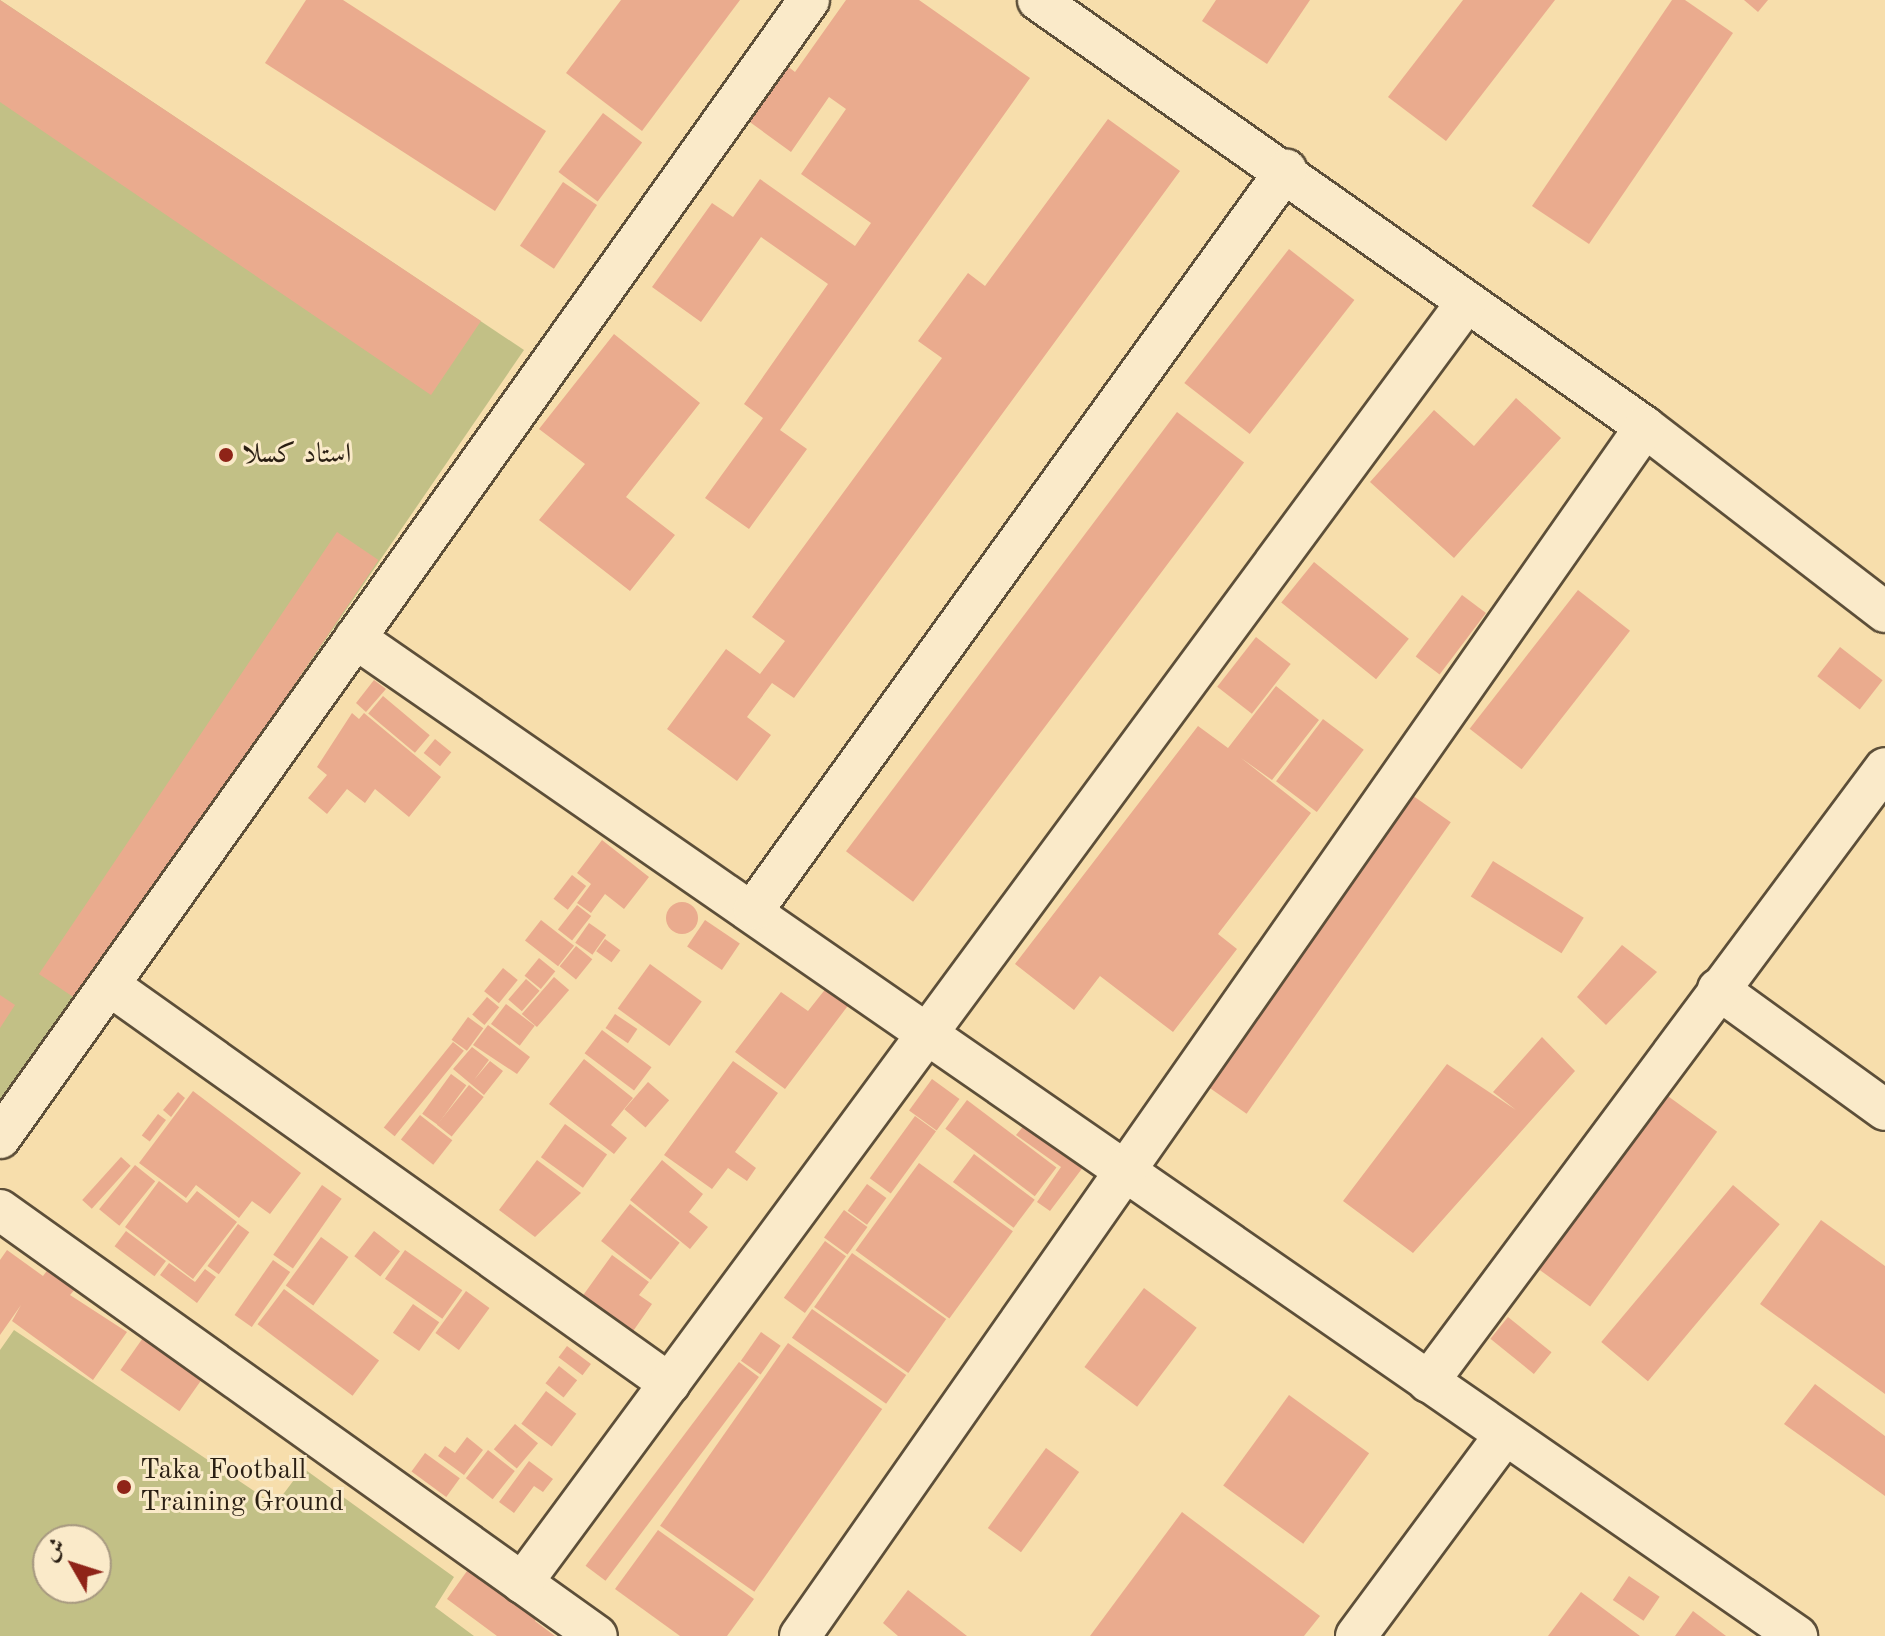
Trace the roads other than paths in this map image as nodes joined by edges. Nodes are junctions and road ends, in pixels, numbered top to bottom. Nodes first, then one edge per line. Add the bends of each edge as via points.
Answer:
1 (809, 0) edge
2 (1038, 0) edge
3 (1286, 170) junction
4 (1466, 303) junction
5 (1645, 427) junction
6 (1885, 612) edge
7 (355, 638) junction
8 (1885, 768) edge
9 (754, 909) junction
10 (109, 985) junction
11 (1718, 989) junction
12 (930, 1034) junction
13 (1885, 1110) edge
14 (0, 1138) edge
15 (1124, 1173) junction
16 (0, 1210) edge
17 (1428, 1382) junction
18 (670, 1384) junction
19 (1505, 1435) junction
20 (522, 1583) junction
21 (597, 1636) edge
22 (800, 1636) edge
23 (1356, 1636) edge
24 (1797, 1636) edge

1 - 7 street
2 - 3 street
3 - 4 street
3 - 9 street
4 - 5 street
4 - 12 street
5 - 6 street
5 - 15 street
7 - 9 street
7 - 10 street
8 - 11 street
9 - 12 street
10 - 14 street
10 - 18 street
11 - 13 street
11 - 17 street
12 - 15 street
12 - 18 street
15 - 17 street
15 - 22 street
16 - 20 street
17 - 19 street
18 - 20 street
19 - 23 street
19 - 24 street
20 - 21 street

